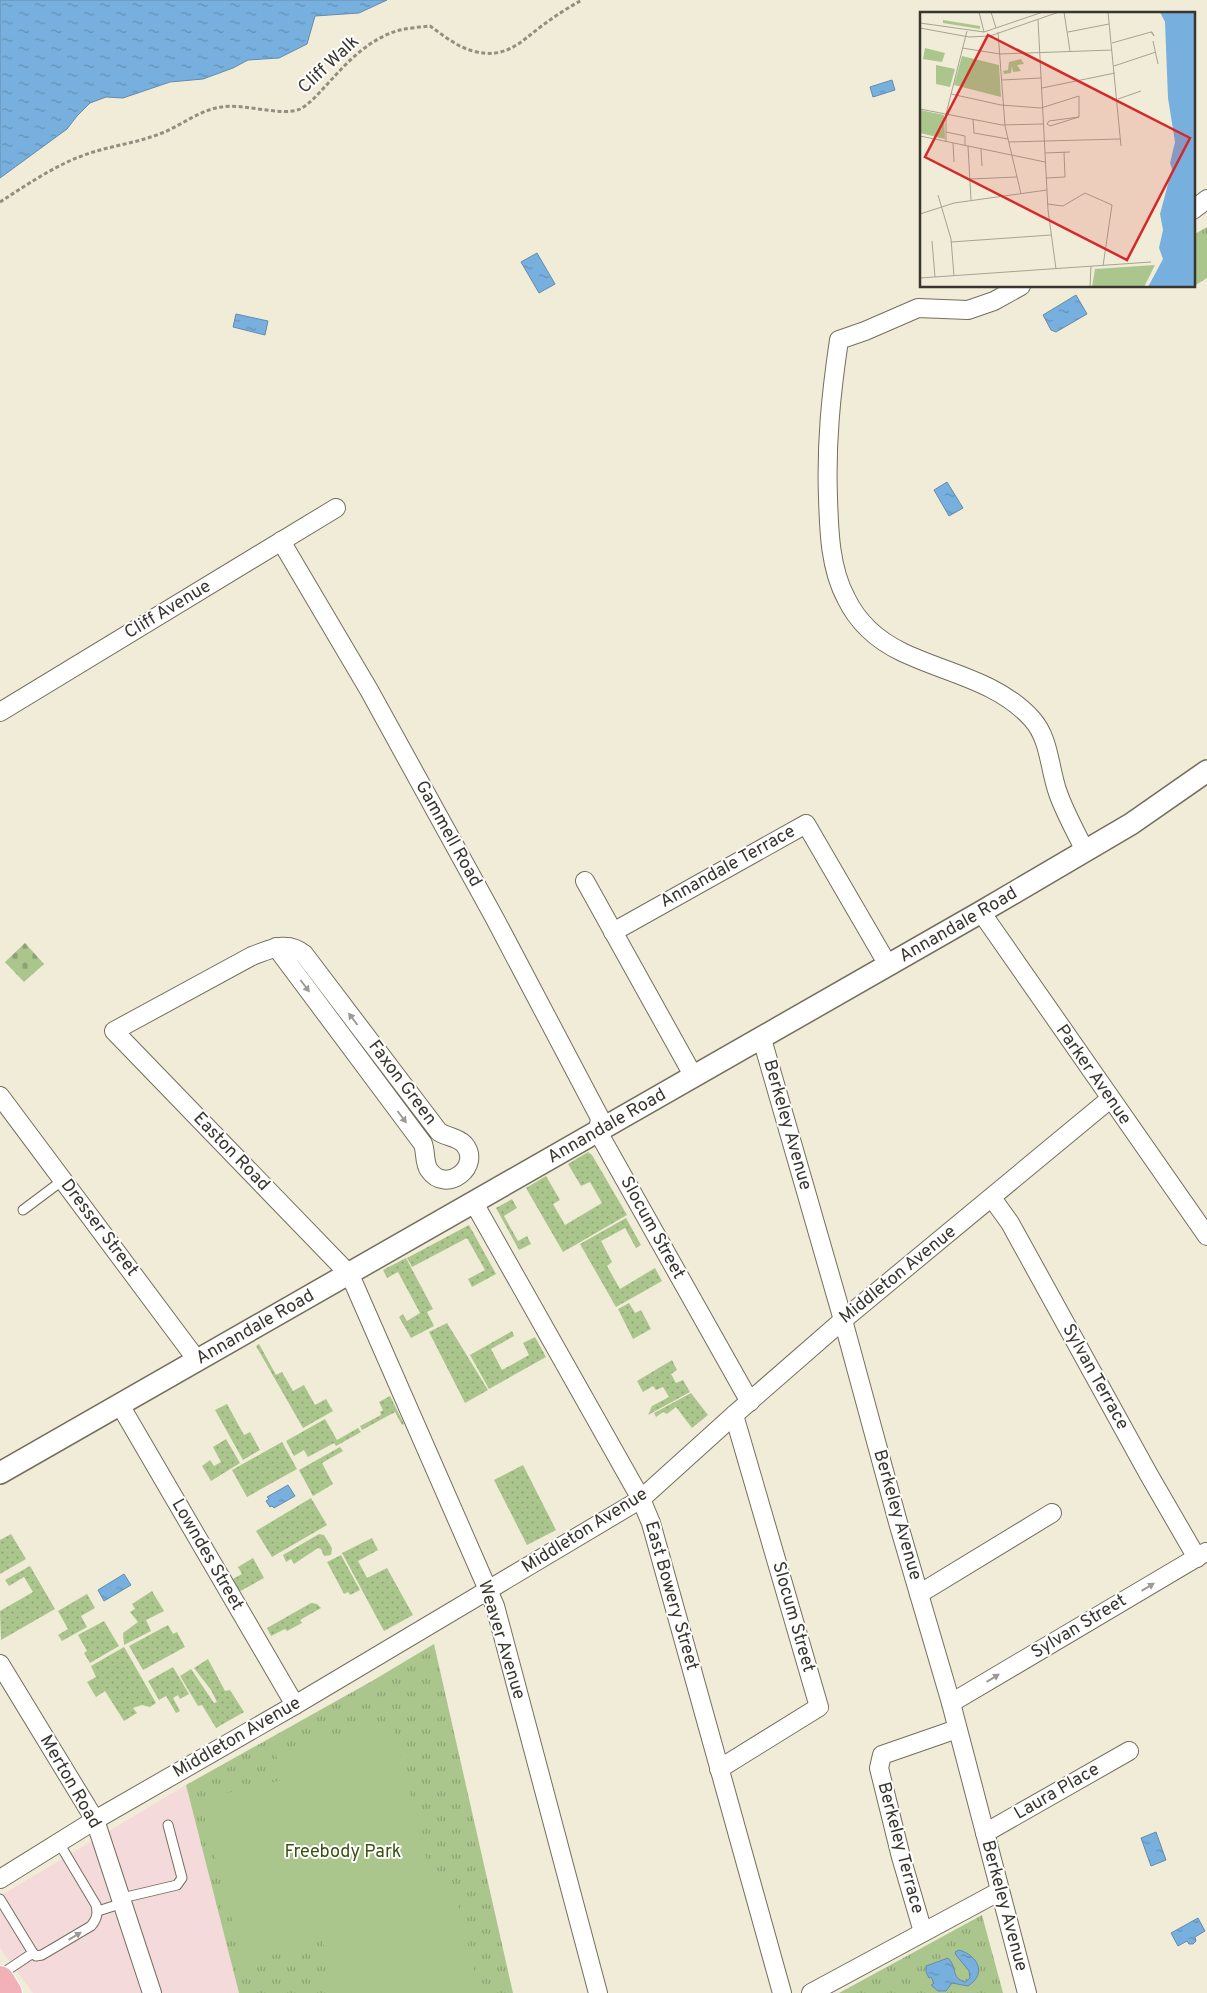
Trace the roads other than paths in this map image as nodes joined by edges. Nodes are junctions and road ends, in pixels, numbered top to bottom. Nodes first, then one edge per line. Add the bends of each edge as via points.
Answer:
1 (1207, 199) edge
2 (1194, 209) edge
3 (1018, 288) edge
4 (336, 508) dead end
5 (281, 541) junction
6 (0, 712) edge
7 (1207, 771) edge
8 (1085, 851) junction
9 (585, 881) dead end
10 (981, 912) junction
11 (613, 932) junction
12 (276, 947) junction
13 (888, 965) junction
14 (762, 1039) junction
15 (694, 1077) junction
16 (0, 1096) edge
17 (1110, 1099) junction
18 (598, 1132) junction
19 (64, 1180) junction
20 (992, 1198) junction
21 (474, 1203) junction
22 (23, 1210) dead end
23 (1207, 1236) edge
24 (348, 1274) junction
25 (843, 1320) junction
26 (197, 1360) junction
27 (750, 1402) junction
28 (120, 1404) junction
29 (734, 1415) junction
30 (0, 1473) edge
31 (642, 1499) junction
32 (1052, 1513) dead end
33 (1202, 1554) edge
34 (488, 1589) junction
35 (919, 1594) junction
36 (0, 1664) edge
37 (951, 1703) junction
38 (295, 1704) junction
39 (957, 1728) junction
40 (1129, 1751) dead end
41 (719, 1769) junction
42 (95, 1820) junction
43 (168, 1825) dead end
44 (985, 1834) junction
45 (59, 1842) junction
46 (0, 1879) edge
47 (1000, 1891) junction
48 (0, 1899) edge
49 (123, 1901) junction
50 (98, 1911) junction
51 (923, 1932) junction
52 (33, 1953) junction
53 (0, 1975) edge
54 (0, 1980) edge
55 (8, 1993) edge
56 (152, 1993) edge
57 (598, 1993) edge
58 (782, 1993) edge
59 (811, 1993) edge
60 (1027, 1993) edge

1 - 2 street
3 - 8 street via 968,310 918,308 839,340 827,436 828,526 845,598 868,630 902,652 998,692 1034,721 1047,748 1063,808
4 - 5 street, Cliff Avenue
5 - 6 street, Cliff Avenue
5 - 18 street, Gammell Road via 369,690 553,1028 600,1118
7 - 8 street, Annandale Road via 1131,824
8 - 10 street, Annandale Road
9 - 11 street
10 - 13 street, Annandale Road
10 - 17 street, Parker Avenue
11 - 13 street, Annandale Terrace via 806,824
11 - 15 street
12 -> 12 street, Faxon Green via 423,1144 429,1170 445,1180 463,1173 469,1162 463,1143 439,1132 304,954 291,946
12 - 24 street, Easton Road via 252,956 114,1031
13 - 14 street, Annandale Road
14 - 15 street, Annandale Road
14 - 25 street, Berkeley Avenue
15 - 18 street, Annandale Road
16 - 19 street, Dresser Street
17 - 20 street, Middleton Avenue
17 - 23 street, Parker Avenue
18 - 21 street, Annandale Road
18 - 27 street, Slocum Street
19 - 22 lane
19 - 26 street, Dresser Street
20 - 25 street, Middleton Avenue
20 - 33 street, Sylvan Terrace via 1010,1223 1149,1475
21 - 24 street, Annandale Road
21 - 31 street, East Bowery Street
24 - 26 street, Annandale Road
24 - 34 street, Weaver Avenue
25 - 27 street, Middleton Avenue
25 - 35 street, Berkeley Avenue
26 - 28 street, Annandale Road
27 - 29 street, Middleton Avenue
28 - 30 street, Annandale Road
28 - 38 street, Lowndes Street
29 - 31 street, Middleton Avenue
29 - 41 street, Slocum Street via 819,1707
31 - 34 street, Middleton Avenue
31 - 41 street, East Bowery Street
32 - 35 street
37 -> 33 street, Sylvan Street
34 - 38 street, Middleton Avenue
34 - 57 street, Weaver Avenue
35 - 37 street, Berkeley Avenue
36 - 42 street, Merton Road
37 - 39 street, Berkeley Avenue
38 - 42 street, Middleton Avenue
39 - 44 street, Berkeley Avenue
39 - 51 street, Berkeley Terrace via 882,1755 879,1768
40 - 44 street, Laura Place
41 - 58 street, East Bowery Street
42 - 45 street, Middleton Avenue
42 - 49 street, Merton Road
43 - 49 lane via 182,1878 177,1885
44 - 47 street, Berkeley Avenue
45 - 46 street, Middleton Avenue
45 - 50 lane
47 - 51 street
47 - 60 street, Berkeley Avenue
48 - 52 lane
49 - 50 lane
49 - 56 street, Merton Road
52 -> 50 lane via 42,1955 91,1926
51 - 59 street
52 - 53 lane
54 - 55 main road

